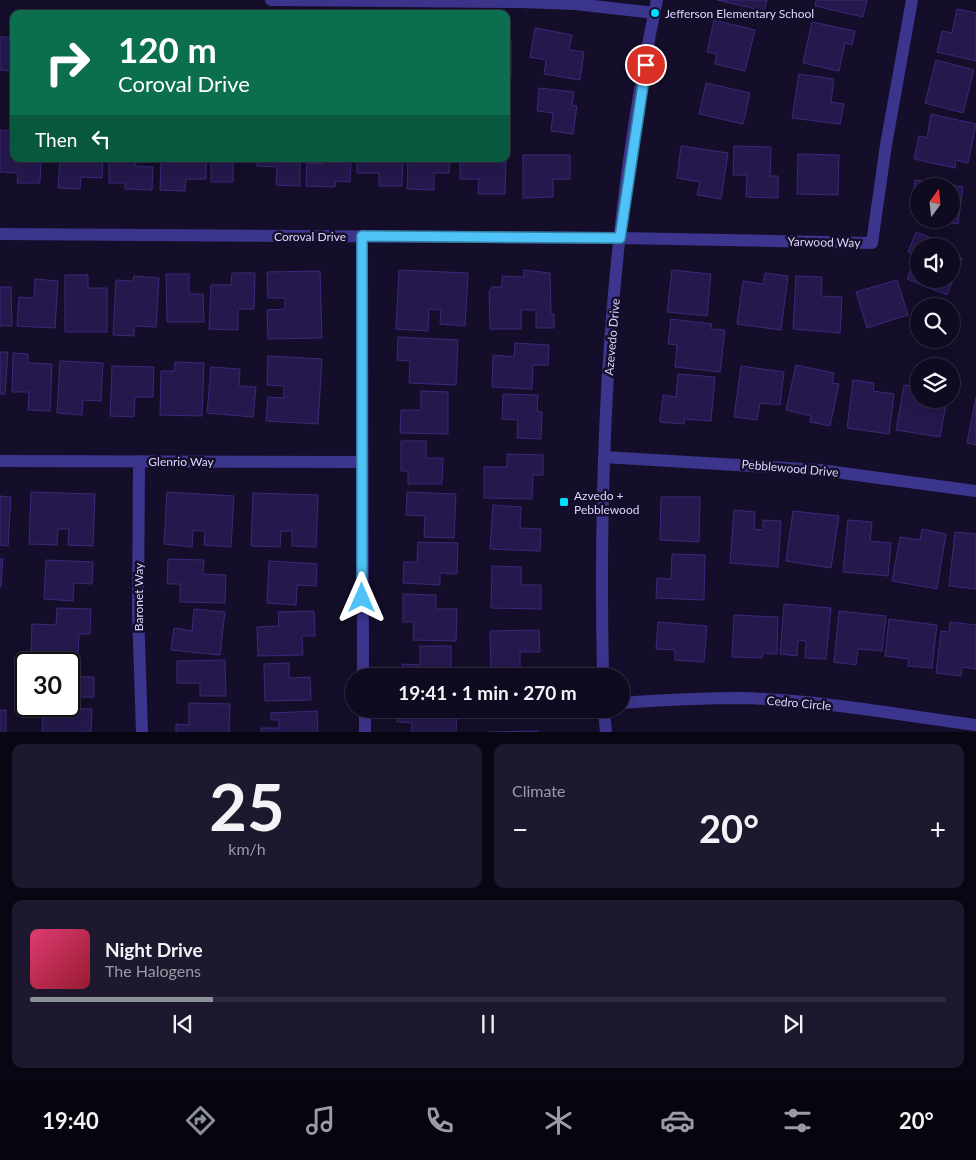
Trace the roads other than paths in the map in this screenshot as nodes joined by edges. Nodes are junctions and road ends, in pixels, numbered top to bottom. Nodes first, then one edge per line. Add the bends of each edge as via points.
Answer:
1 (271, 0) edge
2 (912, 0) edge
3 (656, 6) edge
4 (0, 234) edge
5 (362, 236) junction
6 (620, 238) junction
7 (604, 457) junction
8 (0, 461) edge
9 (140, 461) junction
10 (362, 462) junction
11 (976, 491) edge
12 (363, 668) edge
13 (604, 668) edge
14 (630, 702) edge
15 (364, 718) edge
16 (605, 718) edge
17 (976, 725) edge
18 (142, 732) edge
19 (365, 732) edge
20 (606, 732) edge

1 - 3 street
2 - 6 street, Yarwood Way via 872,242
3 - 6 street, Azevedo Drive
4 - 5 street, Coroval Drive
5 - 6 street, Coroval Drive
5 - 10 street
6 - 7 street, Azevedo Drive
7 - 11 street, Pebblewood Drive via 820,470
7 - 13 street, Azevedo Drive via 601,573
8 - 9 street, Glenrio Way
9 - 10 street, Glenrio Way
9 - 18 street, Baronet Way via 138,610
10 - 12 street
14 - 17 street, Cedro Circle via 744,698 801,702
15 - 19 street
16 - 20 street

